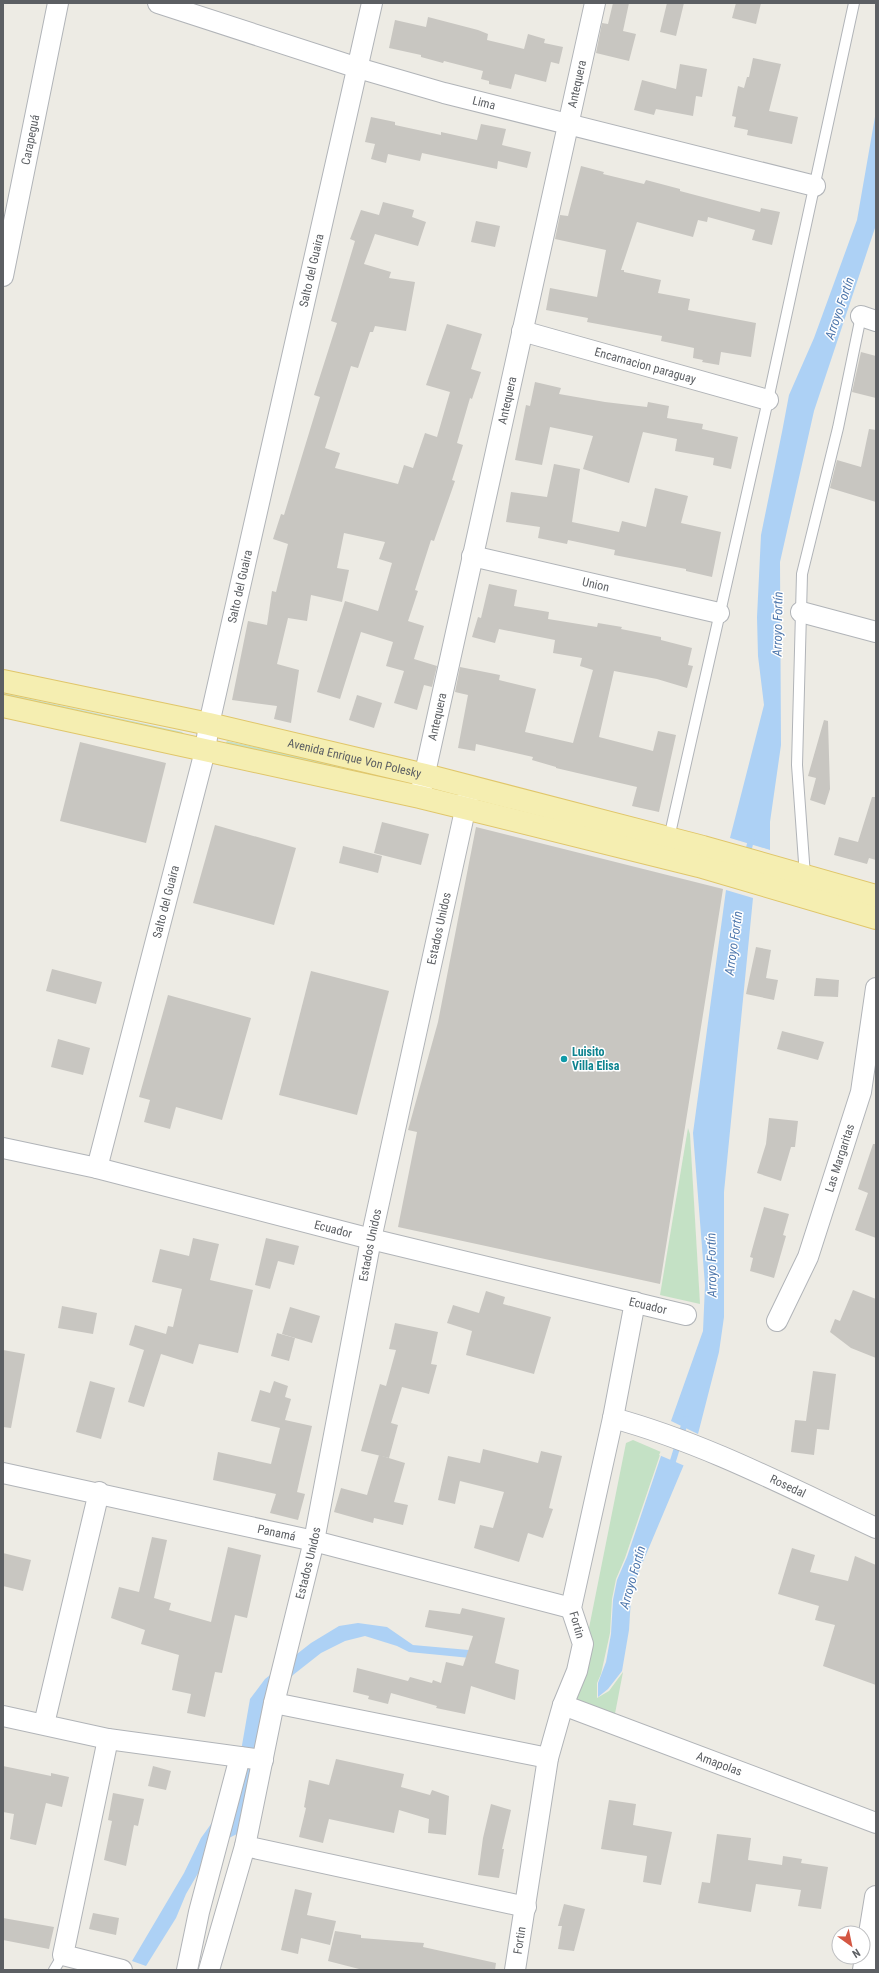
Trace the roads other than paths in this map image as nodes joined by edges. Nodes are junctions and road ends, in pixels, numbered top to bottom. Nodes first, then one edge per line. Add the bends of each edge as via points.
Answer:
1 (58, 3) edge
2 (158, 3) edge
3 (372, 3) edge
4 (595, 3) edge
5 (854, 3) edge
6 (358, 68) junction
7 (568, 123) junction
8 (815, 186) junction
9 (3, 276) edge
10 (868, 319) edge
11 (522, 331) junction
12 (768, 400) junction
13 (472, 556) junction
14 (801, 612) junction
15 (720, 613) junction
16 (876, 632) edge
17 (3, 681) edge
18 (3, 706) edge
19 (209, 724) junction
20 (205, 751) junction
21 (425, 775) junction
22 (470, 787) junction
23 (420, 797) junction
24 (466, 809) junction
25 (669, 838) junction
26 (701, 856) junction
27 (792, 879) junction
28 (876, 896) edge
29 (876, 918) edge
30 (876, 988) edge
31 (3, 1148) edge
32 (97, 1168) junction
33 (371, 1239) junction
34 (635, 1302) junction
35 (686, 1315) dead end
36 (777, 1321) dead end
37 (613, 1418) junction
38 (3, 1473) edge
39 (99, 1492) junction
40 (876, 1528) edge
41 (314, 1541) junction
42 (571, 1608) junction
43 (274, 1704) junction
44 (563, 1705) junction
45 (3, 1716) edge
46 (44, 1724) junction
47 (108, 1738) junction
48 (240, 1757) junction
49 (548, 1758) junction
50 (263, 1760) junction
51 (876, 1823) edge
52 (245, 1846) junction
53 (876, 1897) edge
54 (526, 1907) junction
55 (58, 1962) edge
56 (122, 1970) edge
57 (187, 1970) edge
58 (209, 1970) edge
59 (515, 1970) edge
60 (864, 1970) edge

1 - 9 street, Carapeguá
2 - 6 street, Lima
3 - 6 street, Salto del Guaira
4 - 7 street, Antequera
5 - 8 lane
6 - 7 street, Lima via 444,93
6 - 19 street, Salto del Guaira
7 - 8 street, Lima
7 - 11 street, Antequera
8 - 12 lane
10 - 14 lane via 802,574
11 - 12 street, Encarnacion paraguay
11 - 13 street, Antequera
12 - 15 lane
13 - 15 street, Union
13 - 21 street, Antequera
14 - 16 street
14 - 27 lane
15 - 25 lane
17 - 19 main road, Avenida Enrique Von Polesky
18 - 20 main road, Avenida Enrique Von Polesky
19 - 20 street, Salto del Guaira
19 - 21 main road, Avenida Enrique Von Polesky
20 - 23 main road, Avenida Enrique Von Polesky
20 - 32 street, Salto del Guaira
21 - 22 main road, Avenida Enrique Von Polesky
21 - 23 street, Antequera
22 - 24 street, Estados Unidos
22 - 25 main road, Avenida Enrique Von Polesky
23 - 24 main road, Avenida Enrique Von Polesky
24 - 26 main road, Avenida Enrique Von Polesky
24 - 33 street, Estados Unidos
25 - 26 main road, Avenida Enrique Von Polesky
26 - 27 main road
27 - 28 main road
27 - 29 main road
30 - 36 street, Las Margaritas via 861,1092 808,1257
31 - 32 street, Ecuador
32 - 33 street, Ecuador
33 - 34 street, Ecuador
33 - 41 street, Estados Unidos
34 - 35 street, Ecuador
34 - 37 street, Fortin
37 - 40 street, Rosedal via 655,1429 699,1447
37 - 42 street, Fortin
38 - 39 street, Panamá
39 - 41 street, Panamá
39 - 46 street
41 - 42 street, Panamá
41 - 43 street, Estados Unidos
42 - 44 street, Fortin via 582,1644 577,1671
43 - 49 street
43 - 50 street, Estados Unidos
44 - 49 street, Fortin
44 - 51 street, Amapolas
45 - 46 street
46 - 47 street
47 - 48 street
47 - 55 street
48 - 50 street
48 - 57 street via 199,1912
49 - 54 street, Fortin
50 - 52 street, Estados Unidos
52 - 54 street
52 - 58 street, Estados Unidos
53 - 60 street
54 - 59 street, Fortin
55 - 56 street

